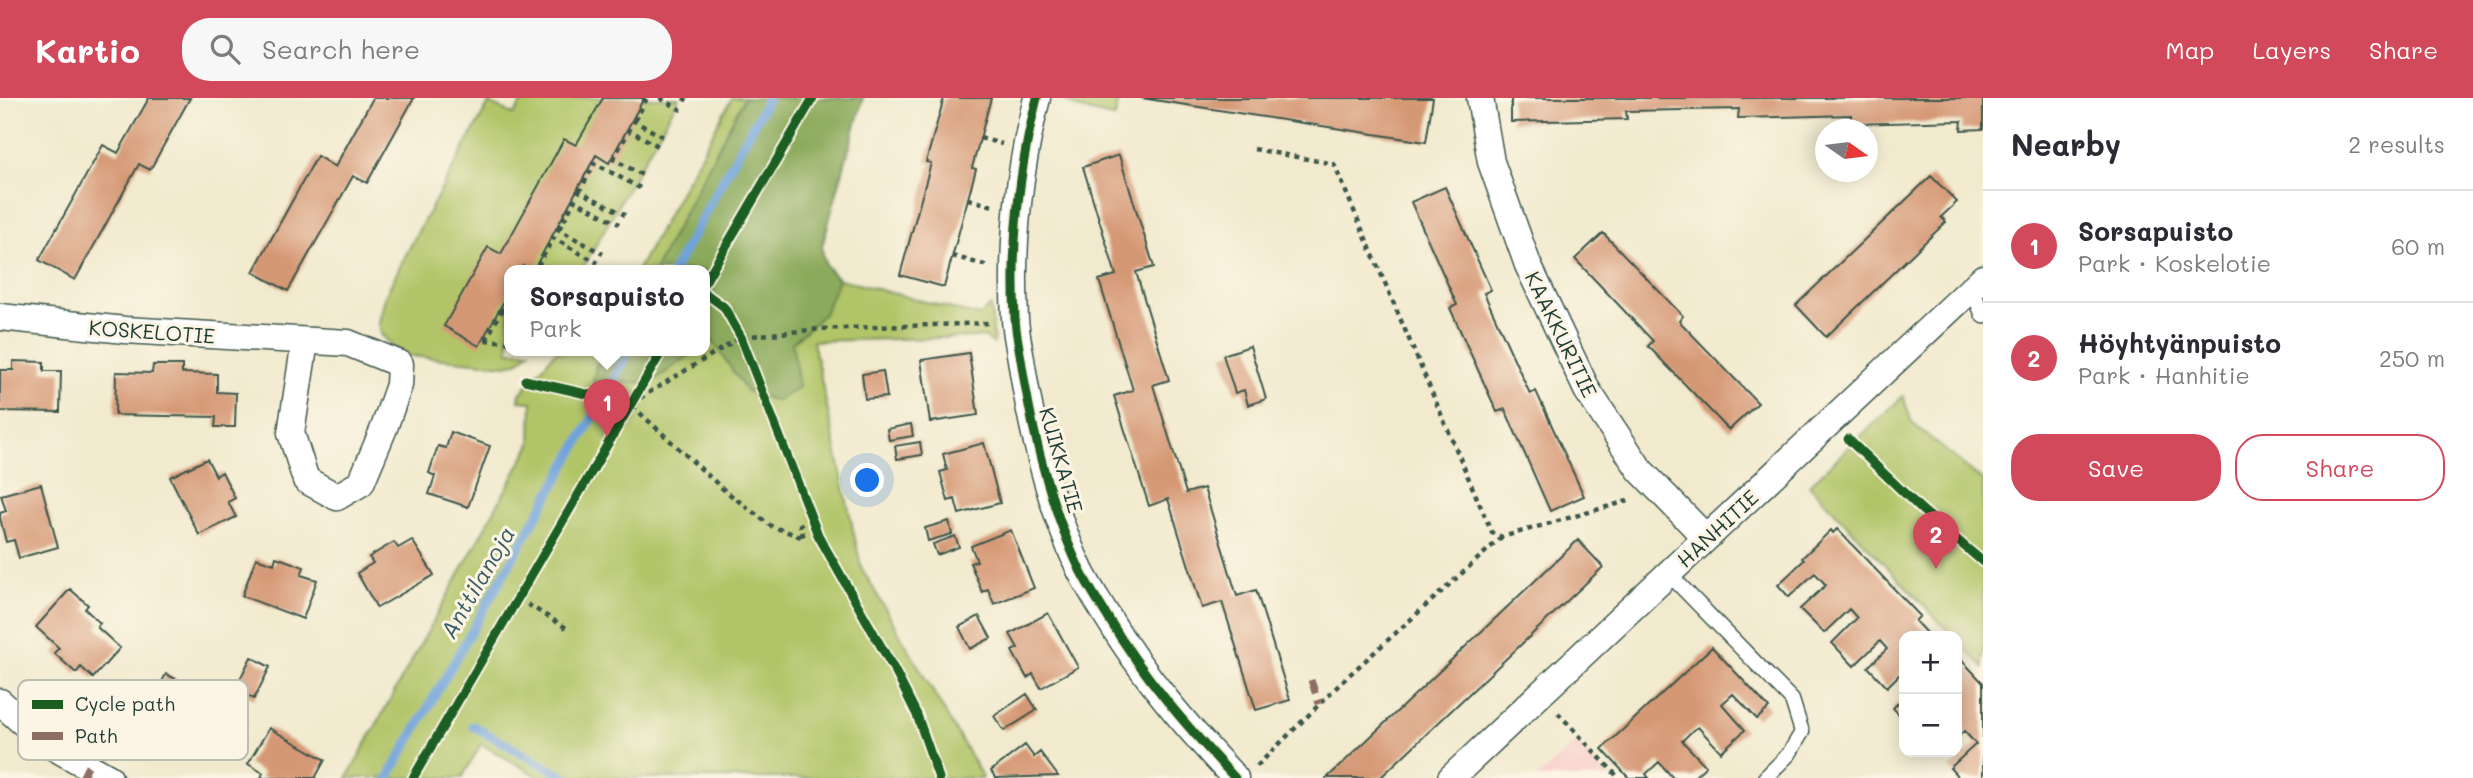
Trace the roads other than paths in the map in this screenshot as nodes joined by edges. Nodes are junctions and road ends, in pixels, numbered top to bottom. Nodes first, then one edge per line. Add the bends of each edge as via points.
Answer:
1 (1037, 98) edge
2 (1480, 98) edge
3 (1977, 283) edge
4 (1983, 316) edge
5 (0, 317) edge
6 (305, 341) junction
7 (1706, 537) junction
8 (1668, 573) junction
9 (0, 702) edge
10 (18, 718) edge
11 (72, 760) edge
12 (1245, 773) edge
13 (93, 774) edge
14 (1451, 778) edge
15 (1765, 778) edge

1 - 12 street, KUIKKATIE via 1017,213 1015,322 1030,413 1054,505 1080,570 1132,657 1180,719
2 - 7 street, KAAKKURITIE via 1491,162 1528,265 1587,390 1640,470
3 - 4 lane
3 - 7 street, HANHITIE
5 - 6 street, KOSKELOTIE
6 - 6 street, KOSKELOTIE via 291,433 306,480 337,498 361,483 384,428 400,364 348,343
7 - 8 street, HANHITIE
8 - 14 street, HANHITIE
8 - 15 lane via 1792,700 1802,732 1789,754
9 - 10 street
11 - 13 street

